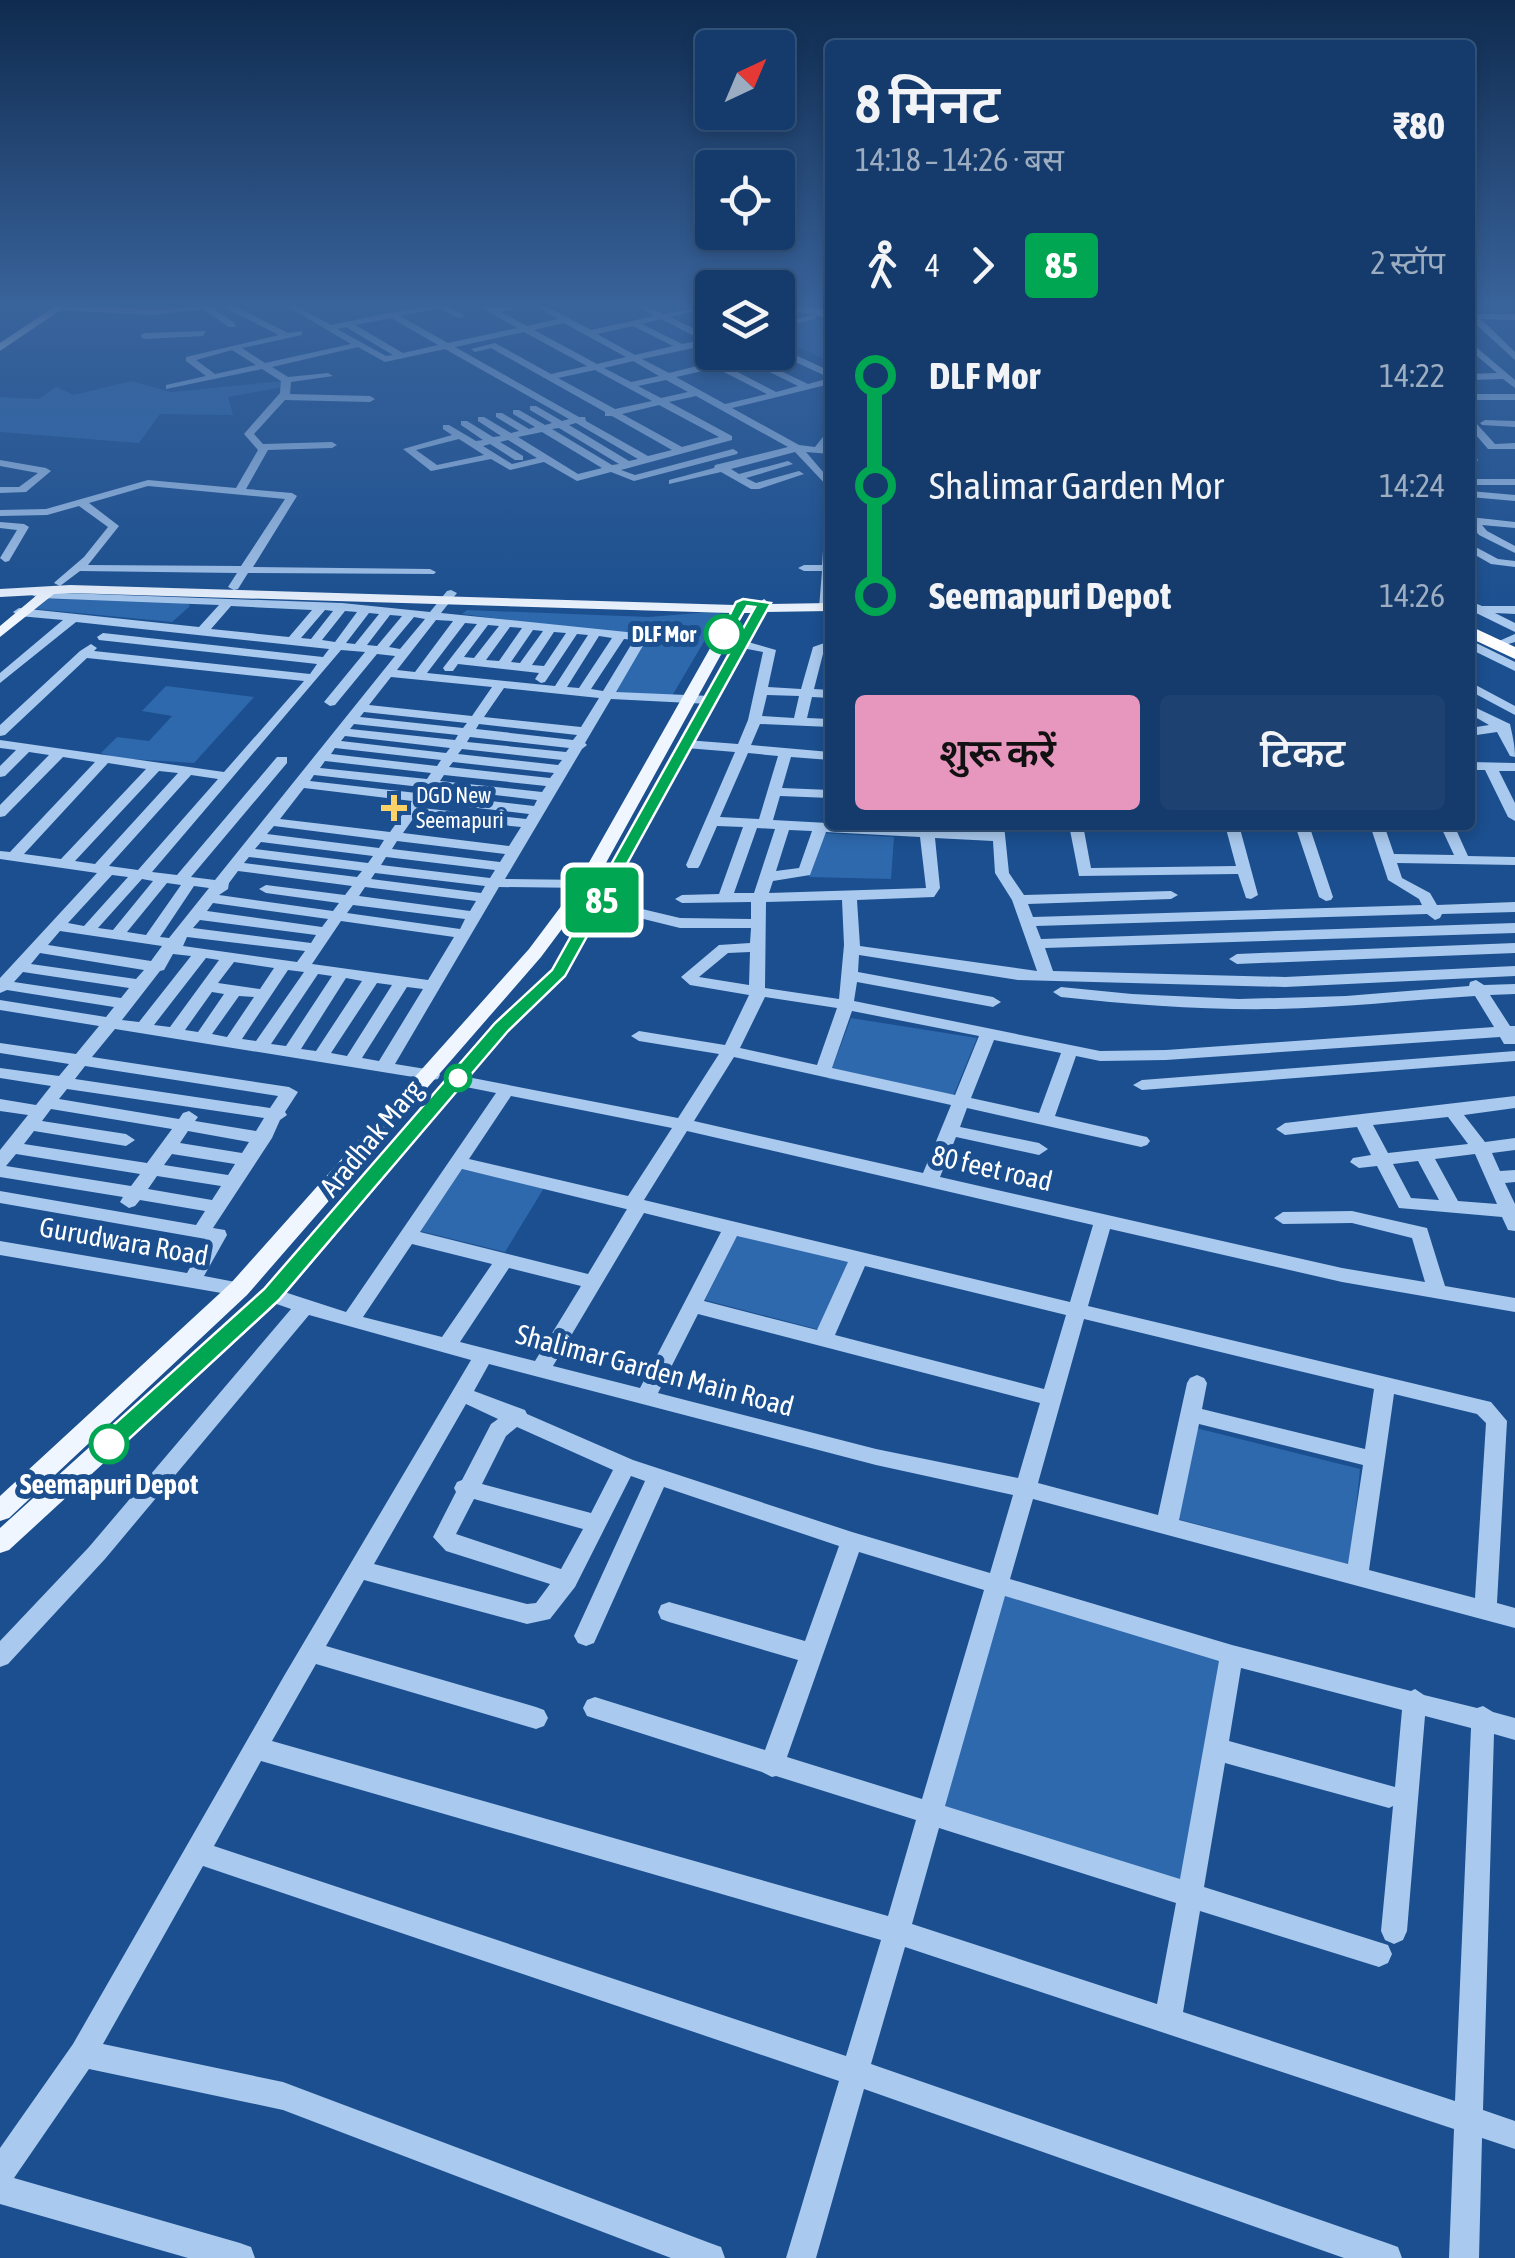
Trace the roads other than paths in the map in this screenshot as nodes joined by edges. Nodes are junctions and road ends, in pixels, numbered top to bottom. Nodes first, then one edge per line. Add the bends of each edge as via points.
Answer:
1 (271, 410) edge
2 (523, 410) edge
3 (536, 410) edge
4 (563, 410) edge
5 (588, 410) edge
6 (609, 410) edge
7 (619, 410) edge
8 (633, 410) edge
9 (646, 410) edge
10 (669, 410) edge
11 (672, 410) edge
12 (682, 410) edge
13 (682, 410) edge
14 (734, 410) edge
15 (516, 412) junction
16 (612, 412) junction
17 (738, 413) junction
18 (680, 415) junction
19 (499, 416) junction
20 (598, 416) junction
21 (481, 419) junction
22 (579, 420) junction
23 (464, 423) junction
24 (560, 424) junction
25 (1478, 424) edge
26 (1515, 424) edge
27 (544, 428) junction
28 (527, 432) junction
29 (630, 435) dead end
30 (461, 436) junction
31 (509, 436) junction
32 (492, 440) junction
33 (474, 444) junction
34 (332, 445) dead end
35 (1515, 445) edge
36 (263, 447) junction
37 (797, 448) junction
38 (690, 449) junction
39 (824, 450) edge
40 (732, 452) junction
41 (552, 454) junction
42 (492, 456) junction
43 (665, 457) junction
44 (520, 458) dead end
45 (706, 459) junction
46 (749, 461) junction
47 (639, 463) junction
48 (0, 464) edge
49 (788, 464) dead end
50 (679, 466) junction
51 (722, 468) junction
52 (613, 470) junction
53 (766, 470) junction
54 (825, 471) edge
55 (656, 473) junction
56 (799, 474) dead end
57 (695, 476) junction
58 (738, 478) junction
59 (782, 479) junction
60 (674, 482) dead end
61 (1475, 482) edge
62 (1515, 482) edge
63 (0, 490) edge
64 (238, 491) junction
65 (1475, 494) edge
66 (1515, 498) edge
67 (82, 504) junction
68 (0, 513) edge
69 (1475, 520) edge
70 (0, 525) edge
71 (1475, 525) edge
72 (1515, 525) edge
73 (1515, 550) edge
74 (1475, 551) edge
75 (5, 558) dead end
76 (1515, 564) edge
77 (76, 568) junction
78 (247, 568) junction
79 (804, 568) dead end
80 (825, 568) edge
81 (430, 572) dead end
82 (0, 590) edge
83 (48, 590) junction
84 (231, 594) junction
85 (450, 595) junction
86 (300, 604) junction
87 (825, 605) edge
88 (322, 606) junction
89 (752, 606) junction
90 (342, 608) junction
91 (366, 609) junction
92 (1515, 610) edge
93 (387, 611) junction
94 (21, 612) junction
95 (410, 613) junction
96 (435, 616) junction
97 (1475, 616) edge
98 (74, 617) junction
99 (462, 618) junction
100 (1475, 618) edge
101 (1475, 618) edge
102 (485, 621) junction
103 (120, 622) junction
104 (507, 623) junction
105 (530, 626) junction
106 (551, 628) junction
107 (0, 630) edge
108 (574, 630) junction
109 (202, 631) junction
110 (596, 632) junction
111 (620, 635) junction
112 (103, 637) junction
113 (273, 638) junction
114 (292, 640) junction
115 (1513, 642) edge
116 (314, 643) junction
117 (741, 644) junction
118 (337, 645) junction
119 (359, 647) junction
120 (1475, 647) edge
121 (377, 649) junction
122 (406, 653) junction
123 (84, 654) junction
124 (454, 660) junction
125 (325, 661) junction
126 (823, 661) edge
127 (478, 662) junction
128 (503, 665) junction
129 (524, 667) junction
130 (1515, 667) edge
131 (547, 670) junction
132 (391, 672) junction
133 (419, 675) junction
134 (313, 678) junction
135 (441, 678) junction
136 (0, 679) edge
137 (501, 684) junction
138 (536, 688) junction
139 (1475, 689) edge
140 (560, 690) junction
141 (764, 691) junction
142 (582, 692) junction
143 (808, 693) junction
144 (825, 694) edge
145 (609, 695) junction
146 (688, 700) junction
147 (710, 700) junction
148 (330, 702) dead end
149 (1515, 710) edge
150 (1475, 711) edge
151 (755, 720) junction
152 (799, 722) junction
153 (825, 723) edge
154 (1508, 727) edge
155 (1475, 731) edge
156 (0, 732) edge
157 (0, 744) edge
158 (686, 744) junction
159 (334, 745) junction
160 (26, 748) junction
161 (1514, 748) edge
162 (62, 751) junction
163 (453, 751) junction
164 (742, 751) junction
165 (784, 755) junction
166 (825, 756) edge
167 (106, 758) junction
168 (282, 760) dead end
169 (568, 764) junction
170 (1475, 766) edge
171 (1490, 766) junction
172 (155, 767) junction
173 (1515, 767) edge
174 (187, 771) junction
175 (0, 773) edge
176 (226, 776) junction
177 (774, 792) junction
178 (825, 794) edge
179 (416, 804) junction
180 (1513, 809) edge
181 (0, 813) edge
182 (536, 818) junction
183 (712, 821) junction
184 (273, 822) junction
185 (757, 824) junction
186 (783, 826) junction
187 (820, 828) junction
188 (825, 828) edge
189 (927, 830) edge
190 (1077, 830) edge
191 (1233, 830) edge
192 (1304, 830) edge
193 (1379, 830) edge
194 (1449, 830) edge
195 (1000, 831) edge
196 (393, 837) junction
197 (260, 838) junction
198 (515, 851) junction
199 (382, 852) junction
200 (248, 853) junction
201 (7, 856) edge
202 (1387, 858) junction
203 (1463, 860) junction
204 (1515, 861) edge
205 (64, 864) junction
206 (694, 865) dead end
207 (238, 867) junction
208 (371, 868) junction
209 (506, 868) junction
210 (104, 869) junction
211 (1244, 870) junction
212 (278, 872) junction
213 (141, 874) junction
214 (766, 877) junction
215 (163, 878) junction
216 (186, 881) junction
217 (360, 882) junction
218 (496, 883) junction
219 (266, 889) junction
220 (582, 890) junction
221 (218, 892) junction
222 (1251, 894) dead end
223 (1171, 895) dead end
224 (1326, 897) dead end
225 (486, 898) junction
226 (682, 898) dead end
227 (849, 898) junction
228 (725, 899) junction
229 (348, 900) junction
230 (759, 900) junction
231 (1018, 900) junction
232 (601, 902) junction
233 (254, 904) junction
234 (1515, 907) edge
235 (1432, 908) junction
236 (200, 915) junction
237 (337, 916) junction
238 (476, 916) junction
239 (1026, 922) junction
240 (758, 924) junction
241 (56, 926) junction
242 (1515, 928) edge
243 (1443, 930) junction
244 (87, 931) junction
245 (326, 932) junction
246 (465, 934) junction
247 (116, 936) junction
248 (150, 940) junction
249 (179, 941) junction
250 (1034, 944) junction
251 (758, 947) junction
252 (36, 948) junction
253 (314, 948) junction
254 (1515, 948) edge
255 (855, 950) junction
256 (1454, 951) junction
257 (201, 954) junction
258 (229, 958) junction
259 (1237, 959) dead end
260 (19, 967) junction
261 (158, 967) junction
262 (300, 967) junction
263 (1515, 971) edge
264 (1468, 973) junction
265 (342, 974) junction
266 (1046, 974) junction
267 (852, 976) junction
268 (372, 978) junction
269 (402, 982) junction
270 (2, 986) edge
271 (143, 986) junction
272 (434, 986) junction
273 (208, 987) junction
274 (760, 989) junction
275 (1515, 989) edge
276 (235, 990) junction
277 (1479, 990) junction
278 (1062, 992) dead end
279 (264, 994) junction
280 (993, 1002) dead end
281 (128, 1004) junction
282 (0, 1005) edge
283 (849, 1005) junction
284 (113, 1023) junction
285 (144, 1028) junction
286 (1510, 1031) edge
287 (175, 1032) junction
288 (988, 1034) junction
289 (202, 1036) junction
290 (639, 1036) dead end
291 (232, 1041) junction
292 (262, 1046) junction
293 (0, 1048) edge
294 (292, 1050) junction
295 (1070, 1050) junction
296 (730, 1051) junction
297 (1515, 1052) edge
298 (322, 1054) junction
299 (353, 1059) junction
300 (83, 1060) junction
301 (386, 1064) junction
302 (822, 1072) junction
303 (0, 1073) edge
304 (432, 1075) junction
305 (216, 1080) junction
306 (457, 1080) junction
307 (65, 1082) junction
308 (1142, 1085) dead end
309 (507, 1090) junction
310 (960, 1102) junction
311 (1515, 1102) edge
312 (199, 1103) junction
313 (0, 1105) edge
314 (1452, 1111) junction
315 (40, 1113) junction
316 (278, 1115) junction
317 (143, 1118) junction
318 (1045, 1120) junction
319 (1363, 1122) junction
320 (681, 1124) junction
321 (184, 1125) junction
322 (1285, 1129) dead end
323 (949, 1130) junction
324 (263, 1138) junction
325 (126, 1140) junction
326 (1141, 1141) dead end
327 (1515, 1144) edge
328 (168, 1148) junction
329 (1481, 1148) junction
330 (1039, 1149) dead end
331 (6, 1155) edge
332 (1424, 1156) junction
333 (248, 1160) junction
334 (1382, 1160) junction
335 (458, 1162) junction
336 (1359, 1162) dead end
337 (110, 1163) junction
338 (152, 1170) junction
339 (0, 1171) edge
340 (1515, 1176) edge
341 (1494, 1177) junction
342 (234, 1182) junction
343 (929, 1182) junction
344 (136, 1194) junction
345 (0, 1197) edge
346 (635, 1205) junction
347 (218, 1207) junction
348 (1452, 1208) junction
349 (118, 1218) junction
350 (1283, 1218) dead end
351 (1513, 1221) edge
352 (1103, 1222) junction
353 (732, 1228) junction
354 (202, 1232) junction
355 (408, 1236) junction
356 (0, 1248) edge
357 (860, 1258) junction
358 (504, 1260) junction
359 (192, 1281) junction
360 (593, 1282) junction
361 (239, 1289) junction
362 (1438, 1294) junction
363 (272, 1295) junction
364 (1515, 1305) edge
365 (692, 1306) junction
366 (303, 1308) junction
367 (1076, 1311) junction
368 (350, 1321) junction
369 (823, 1340) junction
370 (447, 1345) junction
371 (485, 1354) junction
372 (541, 1368) junction
373 (1197, 1383) dead end
374 (1385, 1384) junction
375 (462, 1394) junction
376 (646, 1396) junction
377 (1050, 1398) junction
378 (1190, 1414) junction
379 (518, 1416) junction
380 (1374, 1459) junction
381 (626, 1466) junction
382 (658, 1476) junction
383 (466, 1488) junction
384 (1027, 1489) junction
385 (0, 1511) edge
386 (595, 1523) junction
387 (1167, 1526) junction
388 (852, 1541) junction
389 (0, 1543) edge
390 (358, 1570) junction
391 (1358, 1577) junction
392 (567, 1580) junction
393 (994, 1586) junction
394 (1485, 1610) junction
395 (669, 1612) dead end
396 (1515, 1618) edge
397 (586, 1636) dead end
398 (311, 1652) junction
399 (813, 1654) junction
400 (1232, 1655) junction
401 (0, 1658) edge
402 (1415, 1700) junction
403 (595, 1708) dead end
404 (1484, 1717) junction
405 (536, 1718) dead end
406 (1515, 1729) edge
407 (256, 1748) junction
408 (1216, 1749) junction
409 (772, 1766) junction
410 (1389, 1796) dead end
411 (928, 1814) junction
412 (199, 1853) junction
413 (1190, 1895) junction
414 (894, 1931) junction
415 (1168, 2021) junction
416 (83, 2054) junction
417 (854, 2072) junction
418 (1469, 2120) junction
419 (1515, 2135) edge
420 (0, 2174) edge
421 (0, 2190) edge
422 (240, 2258) edge
423 (710, 2258) edge
424 (801, 2258) edge
425 (1388, 2258) edge
426 (1464, 2258) edge

1 - 36 street via 249,434
2 - 15 street
3 - 24 street
4 - 22 street
5 - 20 street
6 - 16 street
7 - 16 street
8 - 38 street
9 - 18 street
10 - 18 street
11 - 18 street
12 - 18 street
13 - 18 street
14 - 17 street
15 - 19 street
15 - 27 street
16 - 20 street
16 - 38 street
17 - 18 street
17 - 18 street
17 - 18 street
17 - 37 street
18 - 38 street
18 - 40 street
19 - 21 street
19 - 28 street
20 - 22 street
21 - 23 street
21 - 31 street
22 - 24 street
22 - 47 street
23 - 30 street via 446,426
23 - 32 street
24 - 27 street
24 - 47 street
25 - 26 street
25 - 35 street
25 - 35 street via 1492,447
27 - 28 street
27 - 52 street
28 - 31 street
29 - 43 street
30 - 33 street
30 - 42 street via 408,449 435,469
31 - 32 street
31 - 41 street
32 - 33 street
32 - 44 street
33 - 42 street
34 - 36 street
36 - 64 street
37 - 39 street
37 - 46 street
37 - 54 street
38 - 43 street
38 - 45 street
40 - 45 street
40 - 46 street
41 - 42 street via 510,467
41 - 52 street via 595,474
43 - 47 street
43 - 50 street
45 - 50 street
45 - 51 street
46 - 51 street
46 - 53 street
47 - 52 street
47 - 55 street
48 - 63 street via 46,471 22,490
49 - 53 street
50 - 55 street
50 - 57 street
51 - 57 street
51 - 58 street
52 - 55 street via 630,478
53 - 58 street
53 - 59 street
56 - 59 street
57 - 60 street
58 - 59 street via 755,487
61 - 62 street
64 - 67 street via 142,484
64 - 78 street via 293,497
65 - 66 street
67 - 68 street
67 - 77 street via 114,526
69 - 72 street
70 - 75 street via 24,526
71 - 73 street
74 - 76 street
77 - 78 street
77 - 83 street
78 - 81 street
78 - 84 street
79 - 80 street
82 - 83 main road
83 - 84 main road
83 - 85 main road
83 - 94 main road
84 - 85 main road
84 - 86 street
84 - 109 street
85 - 89 main road
85 - 96 street
86 - 88 street
86 - 113 street
87 - 89 main road
88 - 90 street
88 - 114 street
89 - 117 main road, Aradhak Marg
89 - 146 main road, Aradhak Marg
90 - 91 street
90 - 116 street
91 - 93 street
91 - 118 street
92 - 97 street
93 - 95 street
93 - 119 street
94 - 98 street
94 - 107 main road
95 - 96 street
95 - 121 street
96 - 99 street
96 - 122 street
98 - 103 street
98 - 136 street
99 - 102 street
99 - 133 street
100 - 115 highway
101 - 115 street
102 - 104 street
102 - 124 street
103 - 109 street
103 - 112 street
104 - 105 street
104 - 127 street
105 - 106 street
105 - 128 street
106 - 108 street
106 - 129 street
108 - 110 street
108 - 131 street
109 - 113 street
110 - 111 street
110 - 140 street
111 - 142 street
111 - 145 street via 642,637
112 - 123 street
112 - 125 street
113 - 114 street
114 - 116 street
116 - 118 street
117 - 141 street via 770,650
117 - 147 main road, Aradhak Marg
118 - 119 street
118 - 125 street
119 - 121 street
120 - 130 street
121 - 122 street
121 - 148 street
122 - 132 street
123 - 134 street
123 - 156 street
124 - 127 street
124 - 135 street
125 - 134 street
126 - 143 street
127 - 128 street
128 - 129 street
129 - 131 street
131 - 138 street
132 - 133 street
132 - 159 street
133 - 135 street
134 - 176 street
135 - 137 street
137 - 138 street
137 - 163 street
138 - 140 street
139 - 149 street
140 - 142 street
141 - 143 street
141 - 151 street
142 - 145 street
143 - 144 street
143 - 152 street
145 - 146 street
145 - 169 street
146 - 147 street
146 - 220 main road, Aradhak Marg
147 - 158 main road, Aradhak Marg
150 - 154 street
151 - 152 street
151 - 164 street
152 - 153 street
154 - 155 street
154 - 161 street
157 - 160 street
158 - 164 street
158 - 232 main road, Aradhak Marg
159 - 163 street
159 - 163 street
159 - 163 street
159 - 179 street
159 - 184 street
160 - 162 street
160 - 175 street
162 - 167 street
162 - 181 street
163 - 169 street
163 - 169 street
163 - 169 street
163 - 179 street
164 - 165 street
164 - 183 street
165 - 166 street
165 - 177 street
167 - 172 street
167 - 201 street
168 - 216 street
169 - 182 street
170 - 171 street
171 - 173 street
171 - 180 street
172 - 174 street
172 - 205 street
174 - 176 street
174 - 210 street
176 - 213 street
177 - 178 street
177 - 185 street
179 - 182 street
179 - 196 street
182 - 198 street
183 - 185 street
183 - 206 street
184 - 196 street
184 - 197 street
185 - 186 street
185 - 228 street
186 - 187 street
186 - 214 street
187 - 188 street
187 - 214 street via 805,872
189 - 195 street
189 - 227 street via 932,892
190 - 211 street via 1084,872
191 - 211 street
192 - 224 street
193 - 202 street
194 - 203 street
195 - 231 street via 1002,873
196 - 198 street
196 - 199 street
197 - 199 street
197 - 200 street
198 - 209 street
199 - 208 street
199 - 209 street
200 - 207 street
200 - 208 street
201 - 205 street
202 - 203 street
202 - 235 street via 1396,880
203 - 204 street
205 - 210 street
207 - 212 street
207 - 221 street
208 - 217 street
208 - 218 street
209 - 218 street
210 - 213 street
210 - 241 street
211 - 222 street
212 - 217 street
212 - 219 street
213 - 215 street
213 - 244 street
214 - 230 street
215 - 216 street
215 - 247 street
216 - 221 street
216 - 248 street
217 - 225 street
217 - 229 street
218 - 220 street
218 - 225 street
219 - 229 street
219 - 233 street
220 - 232 main road
220 - 304 main road, Aradhak Marg
221 - 233 street
221 - 236 street
223 - 231 street
225 - 238 street
226 - 228 street
227 - 230 street
227 - 255 street
228 - 230 street
229 - 237 street
229 - 238 street
230 - 240 street
231 - 239 street
232 - 240 street via 680,923
232 - 306 main road, Aradhak Marg via 559,973
233 - 237 street
234 - 235 street
235 - 239 street
235 - 243 street
236 - 245 street
236 - 249 street
237 - 245 street
237 - 246 street
238 - 246 street
239 - 250 street
240 - 251 street
241 - 244 street
241 - 252 street
242 - 243 street
243 - 250 street
243 - 256 street
244 - 247 street
245 - 253 street
246 - 272 street
247 - 248 street
248 - 249 street
249 - 253 street
249 - 257 street
249 - 261 street
250 - 266 street
251 - 274 street
251 - 274 street via 724,948 689,977
252 - 260 street
252 - 261 street
253 - 262 street
254 - 256 street
255 - 266 street via 982,972
255 - 267 street
256 - 259 street
256 - 264 street
257 - 258 street
257 - 285 street
258 - 262 street
258 - 273 street
260 - 270 street
260 - 271 street
261 - 271 street
262 - 265 street
262 - 279 street
262 - 292 street
263 - 264 street
264 - 266 street via 1285,982
264 - 277 street
265 - 268 street
265 - 294 street
267 - 280 street
267 - 283 street
268 - 269 street
268 - 298 street
269 - 272 street
269 - 299 street
270 - 281 street
271 - 281 street
272 - 301 street
273 - 276 street
273 - 287 street
274 - 283 street
274 - 296 street
275 - 277 street
276 - 279 street
276 - 289 street
277 - 278 street via 1220,1004
277 - 286 street
279 - 291 street
281 - 284 street
282 - 284 street
283 - 288 street
283 - 302 street
284 - 285 street
284 - 300 street
285 - 287 street
286 - 295 street via 1166,1055
286 - 297 street
287 - 289 street
288 - 295 street
288 - 310 street
289 - 291 street
290 - 296 street
291 - 292 street
292 - 294 street
293 - 300 street
294 - 298 street
295 - 318 street
296 - 302 street
296 - 320 street
297 - 308 street
298 - 299 street
299 - 301 street
300 - 305 street
300 - 307 street
301 - 304 street
302 - 310 street
303 - 307 street
304 - 361 main road, Aradhak Marg
305 - 312 street
305 - 316 street via 289,1092
306 - 309 street, 80 feet road
306 - 363 main road, Aradhak Marg
307 - 312 street
307 - 315 street
309 - 320 street, 80 feet road
309 - 335 street
310 - 318 street
310 - 323 street
311 - 314 street
312 - 316 street
312 - 321 street
313 - 315 street
314 - 319 street
314 - 329 street
315 - 317 street
315 - 325 street
315 - 331 street
316 - 324 street
317 - 321 street
317 - 325 street
318 - 326 street
319 - 322 street
319 - 334 street
320 - 343 street, 80 feet road
320 - 346 street
321 - 324 street
321 - 328 street
323 - 330 street
323 - 343 street
324 - 333 street
325 - 337 street
327 - 329 street
328 - 333 street
328 - 338 street
329 - 332 street
329 - 341 street
331 - 337 street
332 - 334 street
332 - 348 street
333 - 342 street
334 - 336 street
334 - 348 street via 1405,1204
335 - 346 street
335 - 355 street
337 - 338 street
338 - 342 street
338 - 344 street
339 - 344 street
340 - 341 street
341 - 351 street
342 - 347 street
343 - 352 street, 80 feet road
344 - 347 street
344 - 349 street
345 - 349 street
346 - 353 street
346 - 360 street
347 - 354 street
348 - 351 street
349 - 354 street
350 - 362 street via 1352,1217 1420,1232
352 - 362 street, 80 feet road
352 - 367 street
353 - 357 street
353 - 365 street
354 - 359 street via 219,1238
355 - 358 street
355 - 368 street
356 - 359 street, Gurudwara Road
357 - 367 street
357 - 369 street
358 - 360 street
358 - 370 street
359 - 361 street, Gurudwara Road
360 - 372 street
361 - 385 main road, Aradhak Marg
362 - 364 street, 80 feet road
363 - 366 street, Shalimar Garden Main Road
363 - 389 main road, Aradhak Marg
365 - 369 street
365 - 376 street
366 - 368 street, Shalimar Garden Main Road
366 - 401 street
367 - 374 street
367 - 377 street
368 - 370 street, Shalimar Garden Main Road
369 - 377 street
370 - 371 street, Shalimar Garden Main Road
371 - 372 street, Shalimar Garden Main Road
371 - 375 street
372 - 376 street, Shalimar Garden Main Road
373 - 378 street
374 - 380 street
374 - 394 street via 1496,1416
375 - 379 street
375 - 390 street
376 - 384 street, Shalimar Garden Main Road via 876,1458
377 - 384 street
378 - 380 street
378 - 387 street
379 - 381 street
379 - 383 street via 498,1430
380 - 391 street
381 - 382 street
381 - 386 street
382 - 388 street
382 - 397 street
383 - 386 street
383 - 392 street via 444,1532 448,1540
384 - 387 street, Shalimar Garden Main Road
384 - 393 street
386 - 392 street
387 - 391 street, Shalimar Garden Main Road
388 - 393 street
388 - 399 street
390 - 392 street via 526,1614 542,1612
390 - 398 street
391 - 394 street, Shalimar Garden Main Road
393 - 400 street
393 - 411 street
394 - 396 street, Shalimar Garden Main Road
395 - 399 street
398 - 405 street
398 - 407 street
399 - 409 street
400 - 402 street
400 - 408 street
402 - 404 street
402 - 413 street via 1387,1943
403 - 409 street
404 - 406 street
404 - 418 street
407 - 412 street
407 - 414 street
408 - 410 street
408 - 413 street
409 - 411 street
411 - 413 street
411 - 414 street
412 - 416 street
412 - 417 street
413 - 415 street
414 - 415 street
414 - 417 street
415 - 418 street
416 - 420 street
416 - 423 street via 283,2096
417 - 424 street
417 - 425 street
418 - 419 street
418 - 426 street
421 - 422 street

